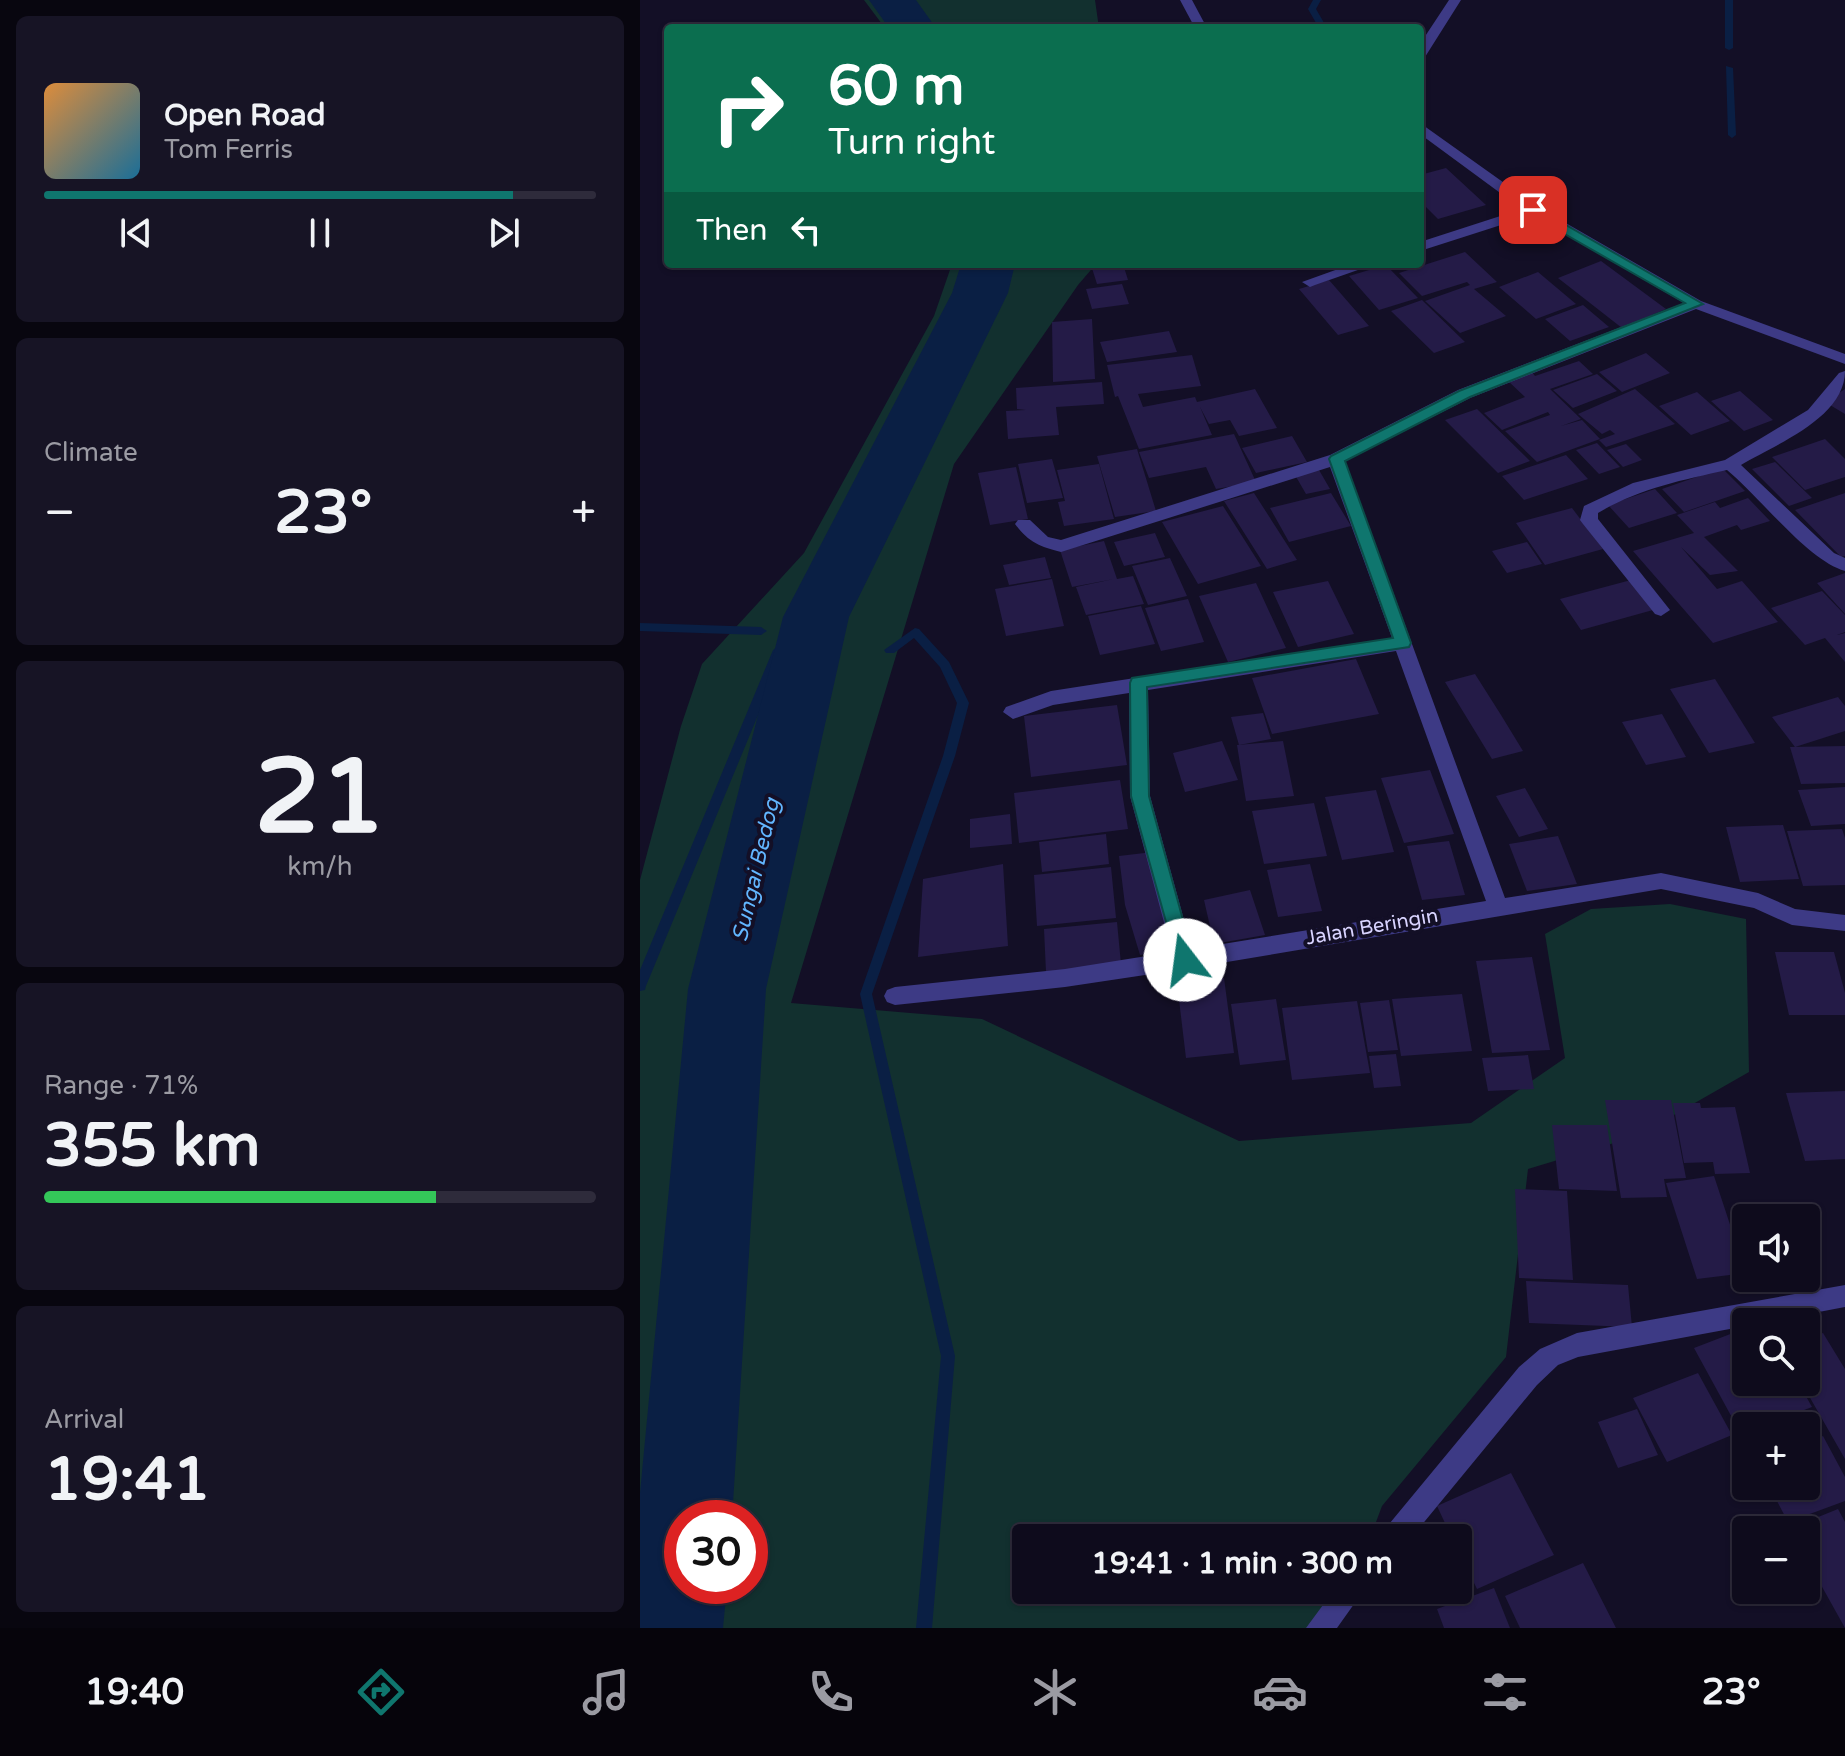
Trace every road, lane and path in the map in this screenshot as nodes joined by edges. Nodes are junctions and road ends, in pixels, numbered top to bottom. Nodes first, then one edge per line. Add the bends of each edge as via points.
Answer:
1 (1186, 0) edge
2 (1455, 0) edge
3 (1199, 24) edge
4 (1424, 48) edge
5 (1424, 130) edge
6 (1533, 210) junction
7 (1424, 246) edge
8 (1354, 268) edge
9 (1310, 282) dead end
10 (1696, 304) junction
11 (1845, 359) edge
12 (1845, 376) edge
13 (1336, 459) junction
14 (1730, 464) junction
15 (1024, 524) dead end
16 (1845, 565) edge
17 (1661, 610) dead end
18 (1403, 643) junction
19 (1138, 683) junction
20 (1013, 712) dead end
21 (1498, 906) junction
22 (1845, 923) edge
23 (1185, 960) junction
24 (895, 996) dead end
25 (1845, 1296) edge
26 (1406, 1524) edge
27 (1340, 1604) edge
28 (1320, 1628) edge

1 - 3 street
2 - 4 street
5 - 6 street
6 - 7 street
6 - 10 street
8 - 9 street
10 - 11 street
10 - 13 street via 1477,389
12 - 14 street via 1814,414
13 - 15 street via 1061,546 1042,542
13 - 18 street
14 - 16 street via 1828,557
14 - 17 street via 1650,484 1590,510 1589,520
18 - 19 street
18 - 21 street
19 - 20 street via 1032,703
19 - 23 street via 1140,796
21 - 22 street, Jalan Beringin via 1661,881 1758,901 1792,917
21 - 23 street, Jalan Beringin
23 - 24 street, Jalan Beringin
25 - 26 street via 1577,1345 1549,1357
27 - 28 street

